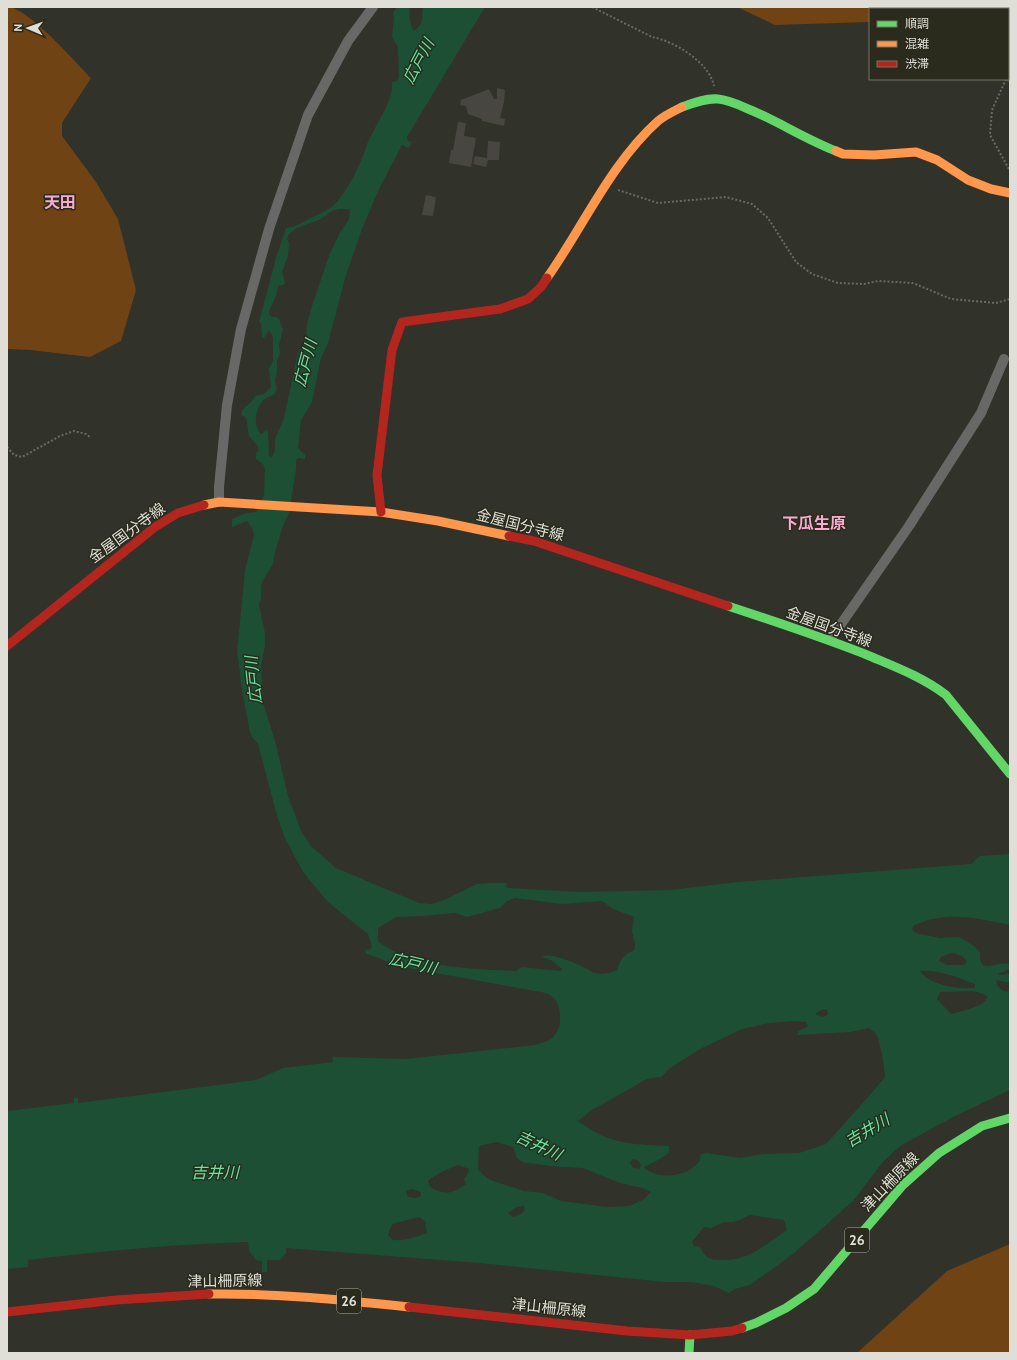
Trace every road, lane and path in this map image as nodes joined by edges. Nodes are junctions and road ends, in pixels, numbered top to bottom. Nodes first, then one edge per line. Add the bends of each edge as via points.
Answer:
1 (373, 7) edge
2 (592, 7) edge
3 (1006, 80) edge
4 (717, 99) junction
5 (1010, 171) edge
6 (606, 185) junction
7 (1010, 194) edge
8 (1010, 299) edge
9 (1008, 359) edge
10 (91, 438) dead end
11 (7, 447) edge
12 (223, 502) junction
13 (381, 512) junction
14 (830, 640) junction
15 (7, 646) edge
16 (1010, 774) edge
17 (1010, 1118) edge
18 (7, 1312) edge
19 (690, 1334) junction
20 (689, 1353) edge

1 - 12 street via 348,41 308,115 269,230 239,337 227,405 219,487
2 - 4 path via 692,55 706,68 714,83
3 - 5 path via 992,110 990,135
4 - 6 main road via 681,107 659,120 630,150
4 - 7 main road via 732,102 814,143 843,154 916,152 937,160 968,180
6 - 8 path via 658,203 726,198 752,204 768,218 796,262 812,274 838,283 913,283 951,299 996,303
6 - 13 main road via 541,287 528,299 500,309 402,322 392,350 377,475
9 - 14 street via 981,413 909,526
10 - 11 path via 74,431 22,457 14,455
12 - 13 main road, 金屋国分寺線
12 - 15 main road, 金屋国分寺線 via 193,506 167,518
13 - 14 main road, 金屋国分寺線 via 534,541
14 - 16 main road, 金屋国分寺線 via 933,685 946,695
17 - 19 main road, 津山柵原線 / 26 via 982,1126 939,1153 902,1186 814,1288 786,1308 756,1323 732,1331
18 - 19 main road, 津山柵原線 / 26 via 172,1296 271,1294
19 - 20 main road

